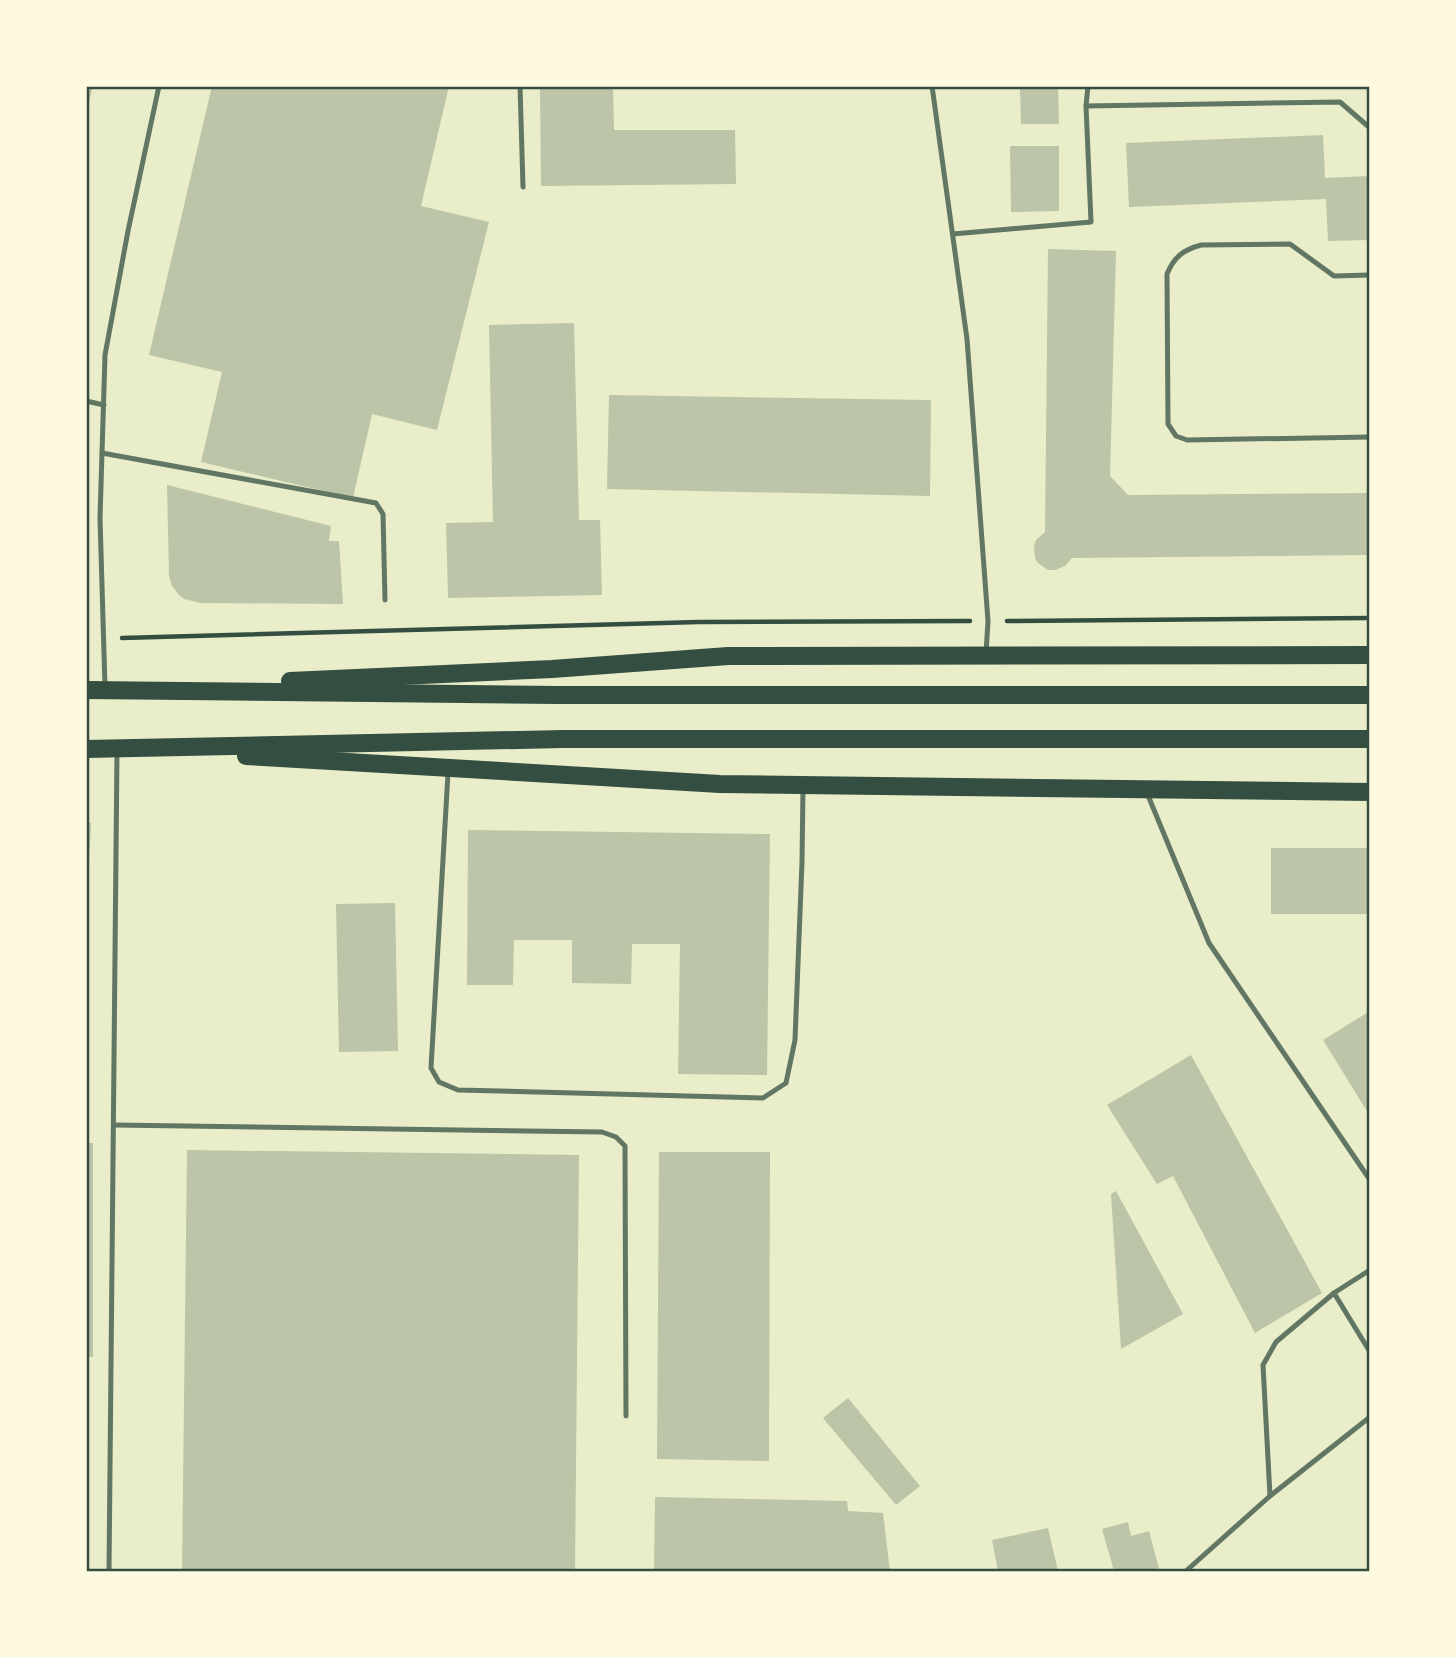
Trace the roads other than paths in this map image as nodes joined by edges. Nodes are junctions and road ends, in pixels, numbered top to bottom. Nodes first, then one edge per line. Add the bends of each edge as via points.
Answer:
1 (159, 86) edge
2 (520, 86) edge
3 (932, 86) edge
4 (1088, 86) edge
5 (1086, 106) junction
6 (1370, 128) edge
7 (523, 187) dead end
8 (953, 234) junction
9 (1370, 275) edge
10 (86, 401) edge
11 (104, 405) junction
12 (1370, 437) edge
13 (102, 453) junction
14 (385, 600) dead end
15 (1370, 655) edge
16 (986, 656) junction
17 (86, 690) edge
18 (105, 690) junction
19 (1370, 695) edge
20 (1370, 740) edge
21 (117, 748) junction
22 (86, 749) edge
23 (448, 768) junction
24 (803, 785) junction
25 (1146, 790) junction
26 (1370, 792) edge
27 (114, 1125) junction
28 (1370, 1180) edge
29 (1370, 1270) edge
30 (1334, 1293) junction
31 (1370, 1352) edge
32 (626, 1416) dead end
33 (1370, 1417) edge
34 (1270, 1496) junction
35 (109, 1571) edge
36 (1186, 1571) edge

1 - 11 lane via 105,355
2 - 7 lane
3 - 8 lane
4 - 5 lane
5 - 6 lane via 1340,102
5 - 8 lane via 1091,222
8 - 16 lane via 967,339 988,621
9 - 12 lane via 1334,276 1290,244 1201,245 1177,256 1167,274 1168,424 1176,436 1187,440
10 - 11 lane
11 - 13 lane
13 - 14 lane via 376,503 383,514
13 - 18 lane
15 - 16 main road
16 - 18 main road via 728,656
17 - 18 main road
18 - 19 main road
20 - 21 main road via 563,739
21 - 22 main road
21 - 23 main road
21 - 27 lane
23 - 24 main road via 720,785
23 - 24 lane via 431,1068 439,1082 458,1090 763,1098 786,1083 795,1040
24 - 25 main road
25 - 26 main road
25 - 28 lane via 1209,943
27 - 32 lane via 602,1132 616,1137 625,1146
27 - 35 lane
29 - 30 lane
30 - 31 lane
30 - 34 lane via 1276,1342 1263,1365
33 - 34 lane
34 - 36 lane

